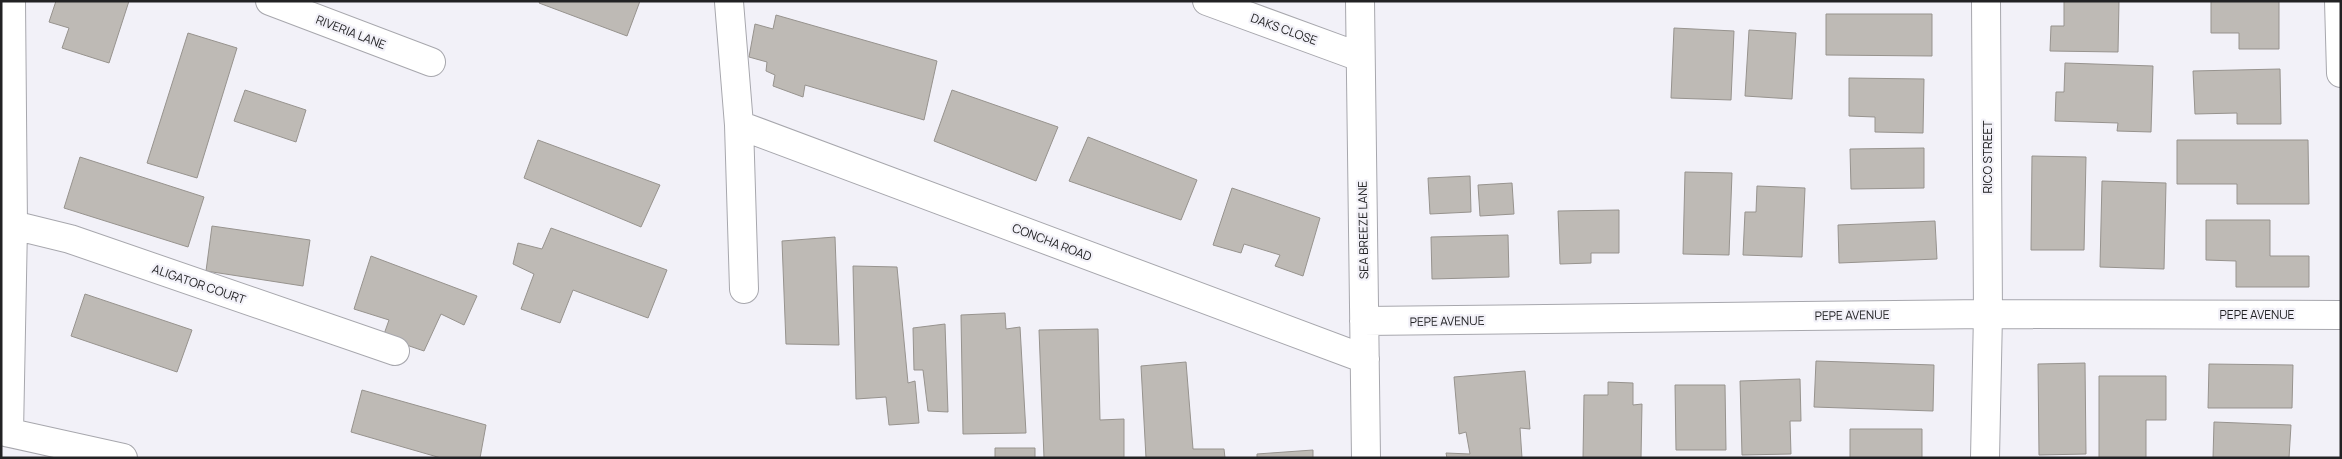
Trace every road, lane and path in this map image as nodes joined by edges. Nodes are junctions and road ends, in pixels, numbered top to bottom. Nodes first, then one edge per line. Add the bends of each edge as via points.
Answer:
1 (11, 1) edge
2 (270, 1) edge
3 (1207, 1) edge
4 (1360, 1) edge
5 (1986, 1) edge
6 (2339, 1) edge
7 (729, 2) edge
8 (1360, 57) junction
9 (431, 62) dead end
10 (2341, 73) edge
11 (739, 125) junction
12 (7, 224) edge
13 (744, 289) dead end
14 (1988, 314) junction
15 (2341, 314) edge
16 (1364, 322) junction
17 (395, 351) dead end
18 (1365, 359) junction
19 (5, 432) edge
20 (123, 458) edge
21 (1366, 458) edge
22 (1985, 458) edge

1 - 12 street
2 - 9 street, RIVERIA LANE
3 - 8 street, DAKS CLOSE
4 - 8 street, SEA BREEZE LANE
5 - 14 street, RICO STREET
6 - 10 street
7 - 11 street
8 - 16 street, SEA BREEZE LANE
11 - 13 street
11 - 18 street, CONCHA ROAD
12 - 17 street, ALIGATOR COURT via 70,239
12 - 19 street
14 - 15 street, PEPE AVENUE
14 - 16 street, PEPE AVENUE
14 - 22 street, RICO STREET
16 - 18 street, SEA BREEZE LANE
18 - 21 street, SEA BREEZE LANE
19 - 20 street

